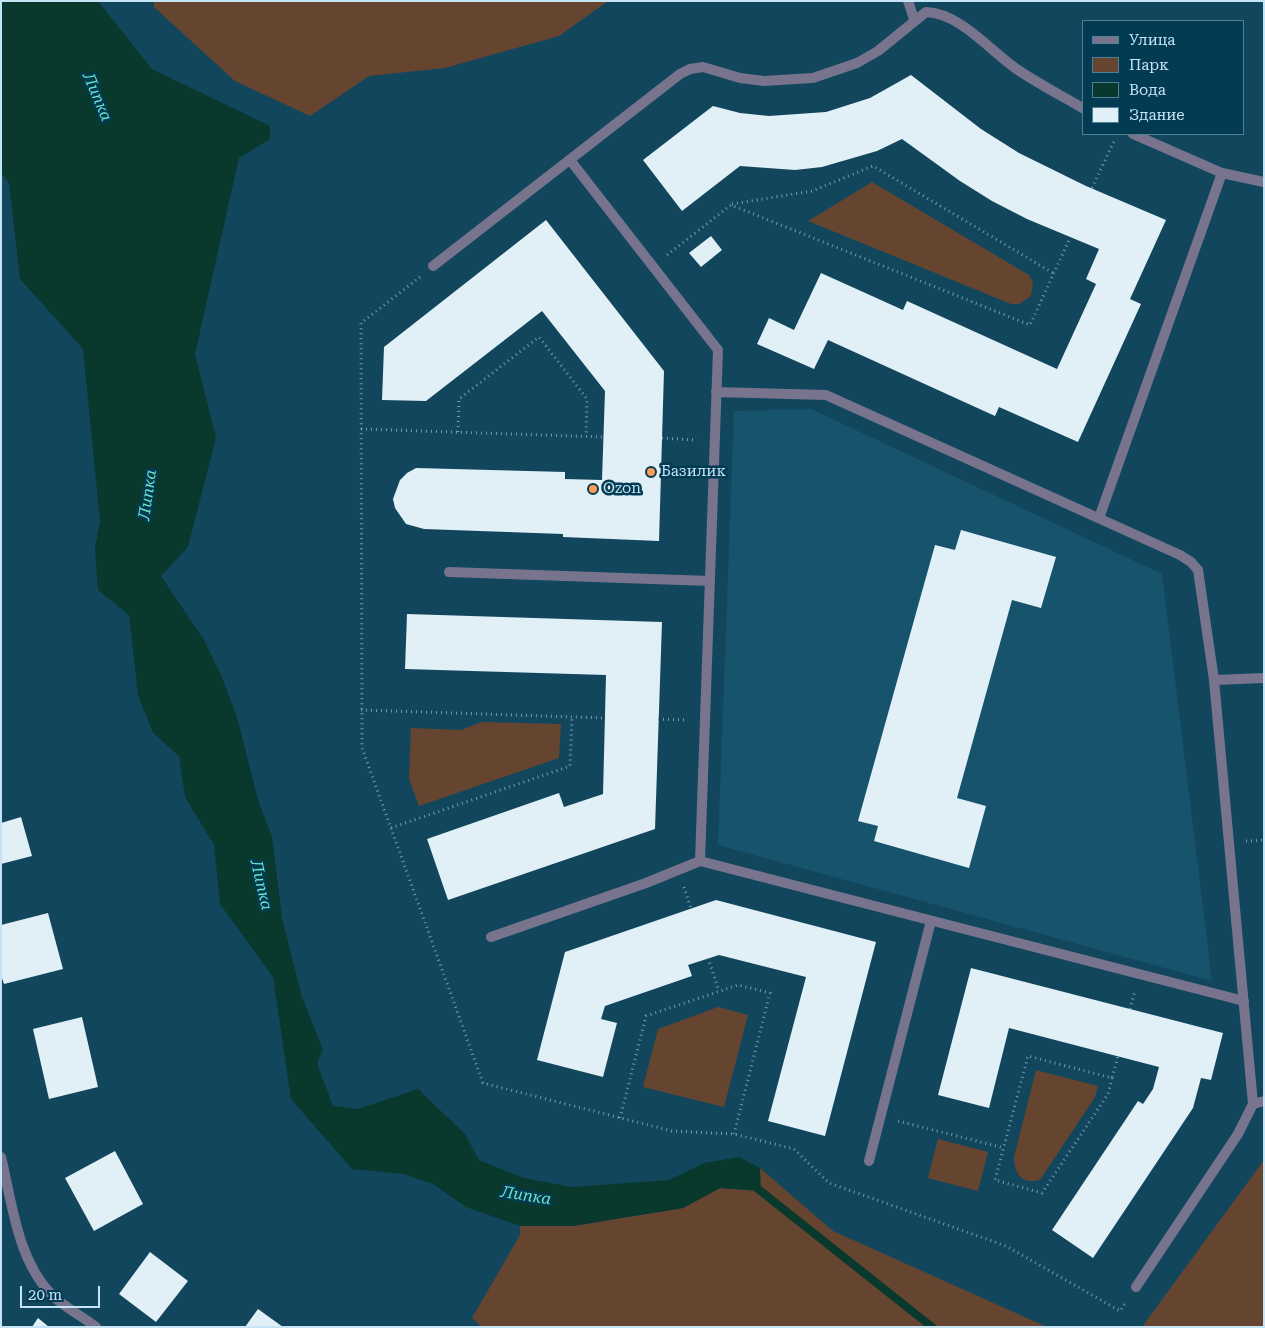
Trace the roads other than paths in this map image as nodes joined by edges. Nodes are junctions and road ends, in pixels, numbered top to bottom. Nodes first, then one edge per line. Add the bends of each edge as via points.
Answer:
1 (908, 1) edge
2 (914, 20) junction
3 (1082, 108) edge
4 (1134, 135) edge
5 (570, 160) junction
6 (1222, 173) junction
7 (1264, 182) edge
8 (433, 266) dead end
9 (716, 392) junction
10 (1098, 518) junction
11 (449, 572) dead end
12 (710, 581) junction
13 (1264, 678) edge
14 (1214, 680) junction
15 (700, 861) junction
16 (931, 921) junction
17 (491, 937) dead end
18 (1244, 1001) junction
19 (1264, 1101) edge
20 (1253, 1104) junction
21 (1, 1157) edge
22 (869, 1161) dead end
23 (1136, 1287) dead end
24 (96, 1327) edge

1 - 2 street
2 - 3 street via 926,12 939,12 952,18 1018,70
2 - 5 street via 858,63 812,78 764,81 703,67 690,69
4 - 6 street
5 - 8 street
5 - 9 street via 718,350
6 - 7 street
6 - 10 street
9 - 10 street via 826,394
9 - 12 street
10 - 14 street via 1180,555 1198,570
11 - 12 street
12 - 15 street
13 - 14 street
14 - 18 street
15 - 16 street
15 - 17 street via 646,884
16 - 18 street
16 - 22 street
18 - 20 street
19 - 20 street
20 - 23 street via 1238,1134
21 - 24 street via 24,1248 35,1275 51,1294

